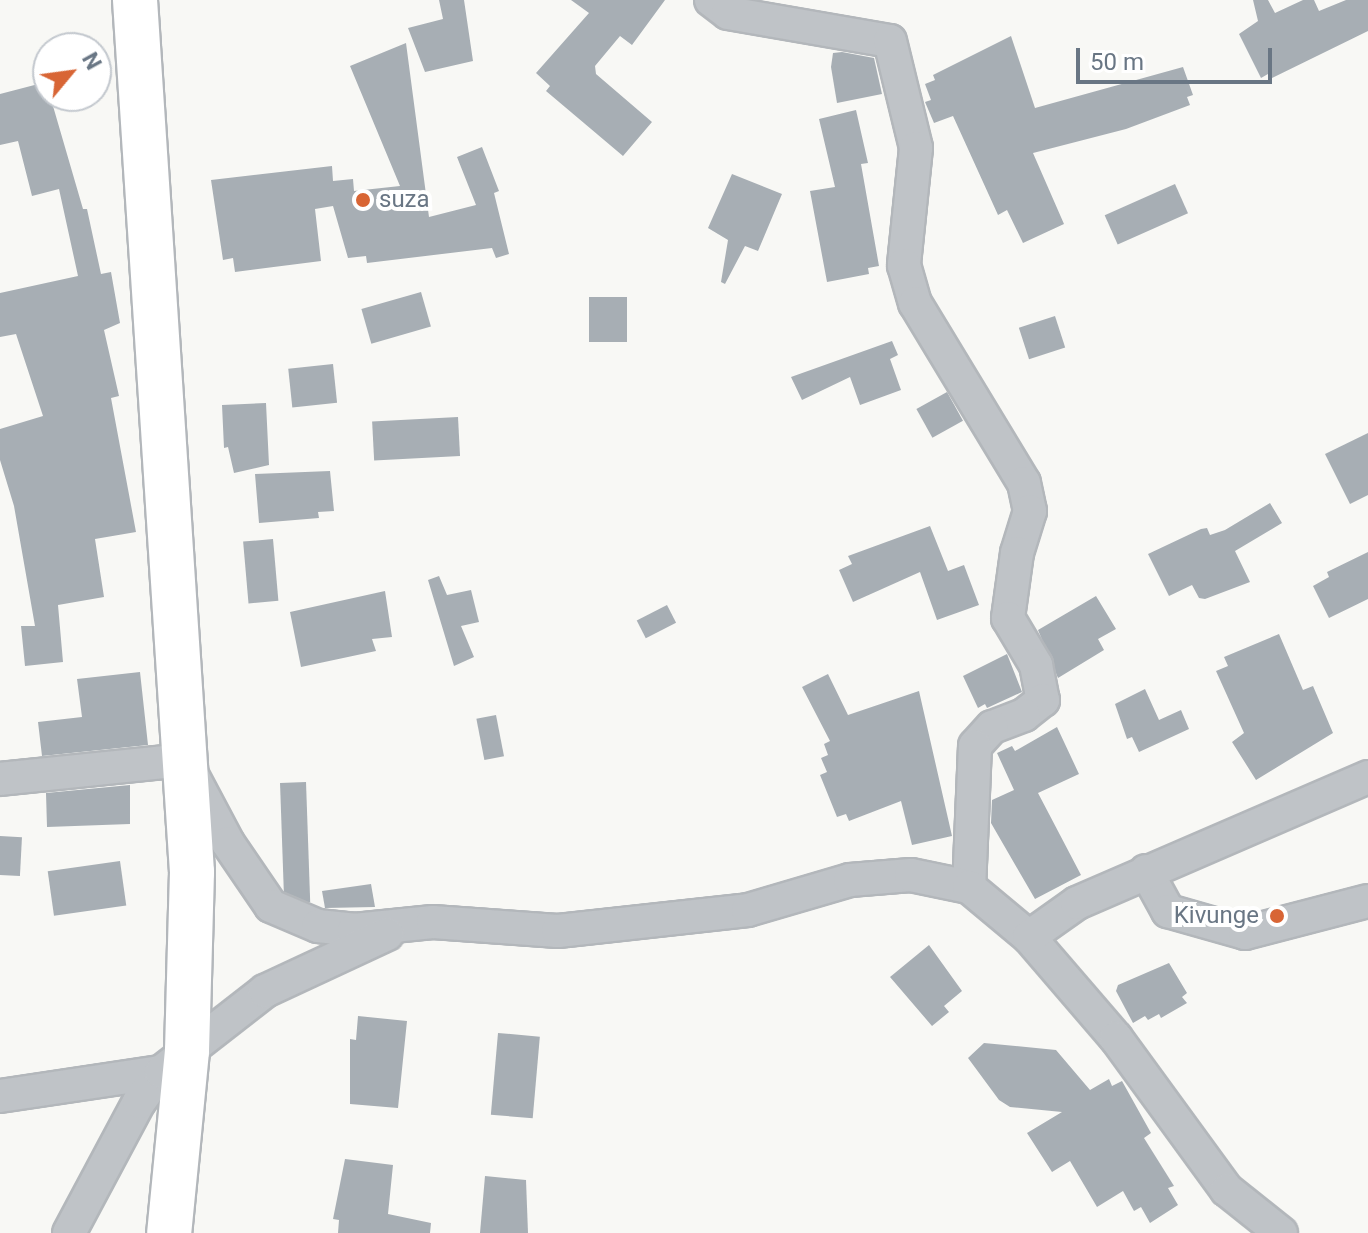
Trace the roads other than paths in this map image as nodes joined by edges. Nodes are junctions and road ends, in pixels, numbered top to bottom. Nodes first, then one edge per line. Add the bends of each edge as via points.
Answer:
1 (135, 0) edge
2 (711, 0) edge
3 (184, 760) junction
4 (1368, 777) edge
5 (0, 779) edge
6 (1146, 871) junction
7 (969, 887) junction
8 (1368, 901) edge
9 (433, 922) junction
10 (1029, 937) junction
11 (174, 1062) junction
12 (0, 1096) edge
13 (69, 1233) edge
14 (169, 1233) edge
15 (1281, 1233) edge

1 - 3 main road
2 - 7 street via 728,13 890,41 916,148 904,265 915,303 1024,483 1030,511 1017,553 1008,618 1036,665 1043,700 1024,715 992,727 975,746
3 - 5 street
3 - 9 street via 228,843 271,906 318,926 354,930
3 - 11 main road via 192,872
4 - 6 street
6 - 8 street via 1168,911 1245,933
6 - 10 street via 1077,903
7 - 9 street via 911,875 850,880 748,910 558,931
7 - 10 street
9 - 11 street via 385,934 265,991
10 - 15 street via 1116,1038 1227,1190
11 - 12 street
11 - 13 street via 139,1102
11 - 14 main road

